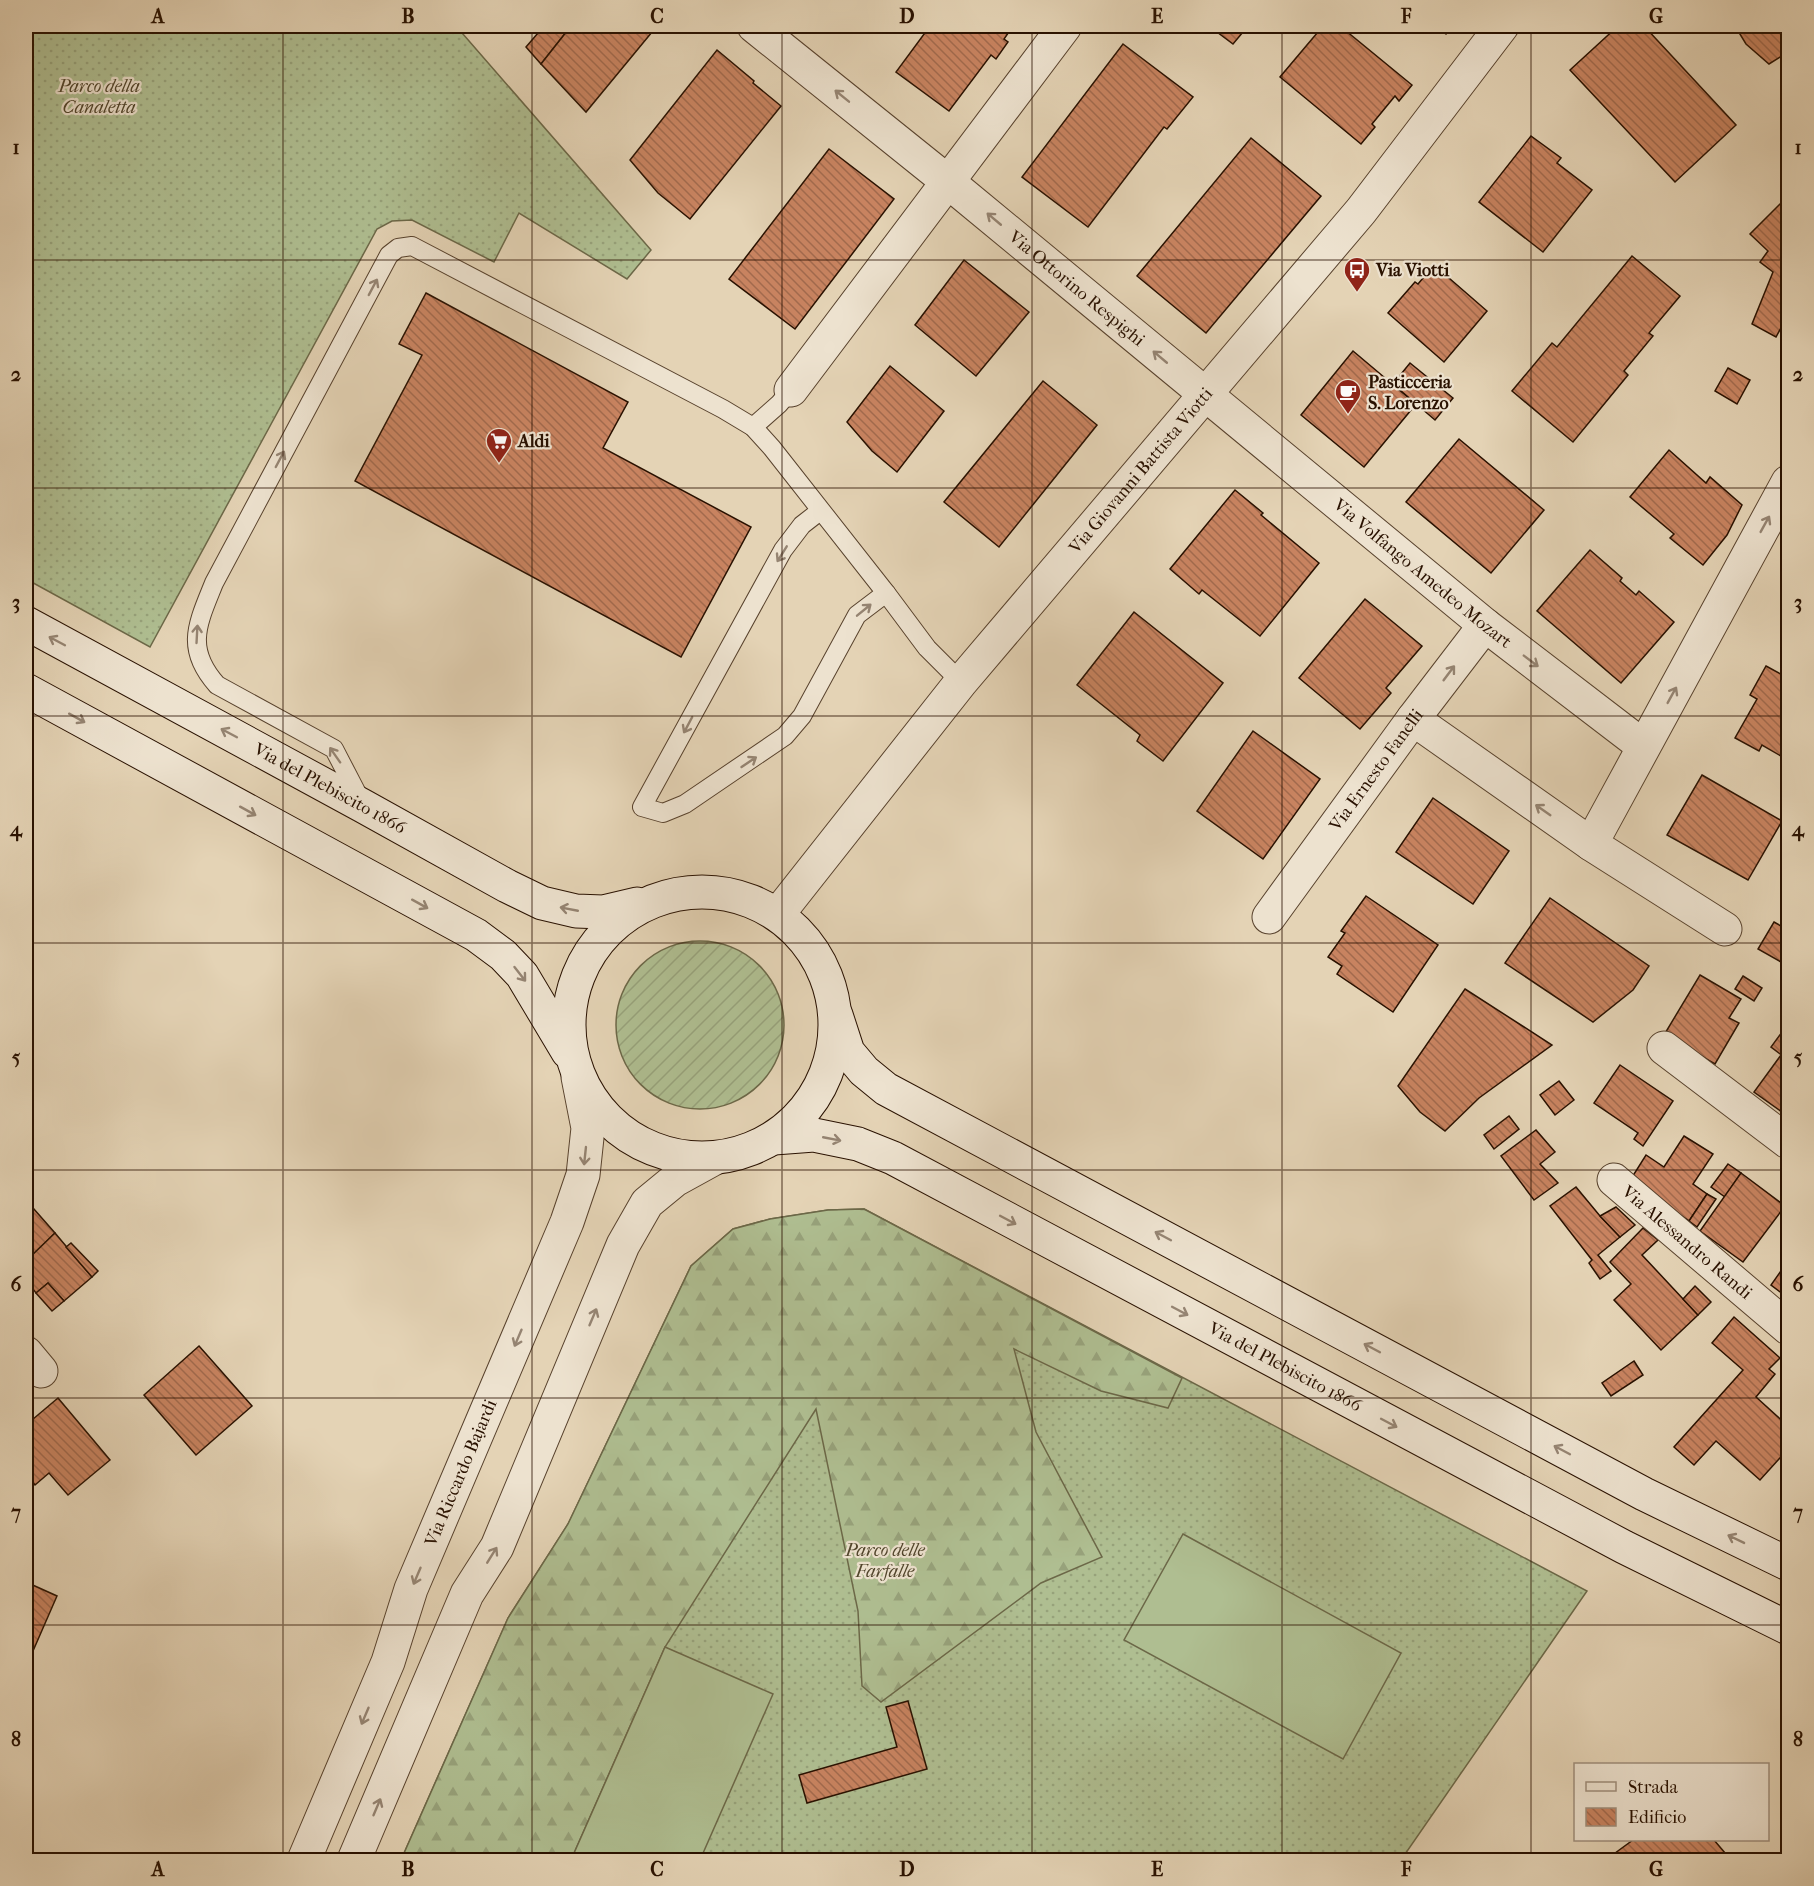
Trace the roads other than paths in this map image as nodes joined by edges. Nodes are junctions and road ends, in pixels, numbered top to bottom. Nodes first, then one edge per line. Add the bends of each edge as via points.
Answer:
1 (754, 26) edge
2 (1065, 26) edge
3 (1502, 26) edge
4 (947, 181) junction
5 (791, 390) joint
6 (1205, 395) junction
7 (753, 427) junction
8 (1788, 482) edge
9 (820, 511) junction
10 (886, 593) junction
11 (26, 623) edge
12 (1485, 625) junction
13 (961, 682) junction
14 (26, 690) edge
15 (1413, 719) junction
16 (1643, 746) junction
17 (363, 806) junction
18 (1591, 844) junction
19 (647, 902) junction
20 (778, 914) junction
21 (1269, 917) dead end
22 (1725, 929) dead end
23 (836, 1015) junction
24 (1664, 1047) dead end
25 (575, 1068) junction
26 (774, 1138) junction
27 (1788, 1142) edge
28 (715, 1158) junction
29 (1614, 1180) dead end
30 (1788, 1328) edge
31 (1788, 1564) edge
32 (1788, 1628) edge
33 (304, 1860) edge
34 (354, 1860) edge

4 -> 1 street, Via Ottorino Respighi
2 - 4 street
3 - 6 street, Via Giovanni Battista Viotti via 1361,211
4 - 5 street
6 -> 4 street, Via Ottorino Respighi
5 - 7 lane
6 - 12 street, Via Volfango Amedeo Mozart
6 - 13 street, Via Giovanni Battista Viotti
7 - 9 lane
17 -> 7 lane via 334,749 217,685 201,661 197,645 198,624 214,583 389,255 398,248 412,246
16 -> 8 street
9 - 10 lane
9 -> 10 lane via 802,525 783,550 642,807 663,813 685,804 785,736 802,716 857,615
10 - 13 lane via 927,648
17 -> 11 street, Via del Plebiscito 1866
15 -> 12 street, Via Ernesto Fanelli
12 -> 16 street, Via Volfango Amedeo Mozart
13 - 20 street, Via Giovanni Battista Viotti
14 -> 25 street via 476,935 522,975
18 -> 15 street
15 - 21 street, Via Ernesto Fanelli
16 - 18 street
19 -> 17 street, Via del Plebiscito 1866 via 603,912 542,903
18 - 22 street
19 - 20 street via 681,892 717,891 752,900
19 - 25 street, Via Riccardo Bajardi via 615,922 590,950 574,984 568,1021
20 - 23 street via 804,937 820,961 831,987
23 - 26 street via 830,1063 809,1105
31 -> 23 street via 1644,1494 886,1089 848,1052
24 - 27 street
25 - 28 street via 596,1107 619,1131 648,1148 681,1158
25 -> 33 street, Via Riccardo Bajardi via 588,1128 583,1175 567,1222 411,1589 388,1662
26 - 28 street via 745,1151
26 -> 32 street, Via del Plebiscito 1866 via 814,1135 858,1144 893,1158 1613,1542
34 -> 28 street via 467,1594 497,1546 623,1245 647,1203 675,1180
29 - 30 street, Via Alessandro Randi

